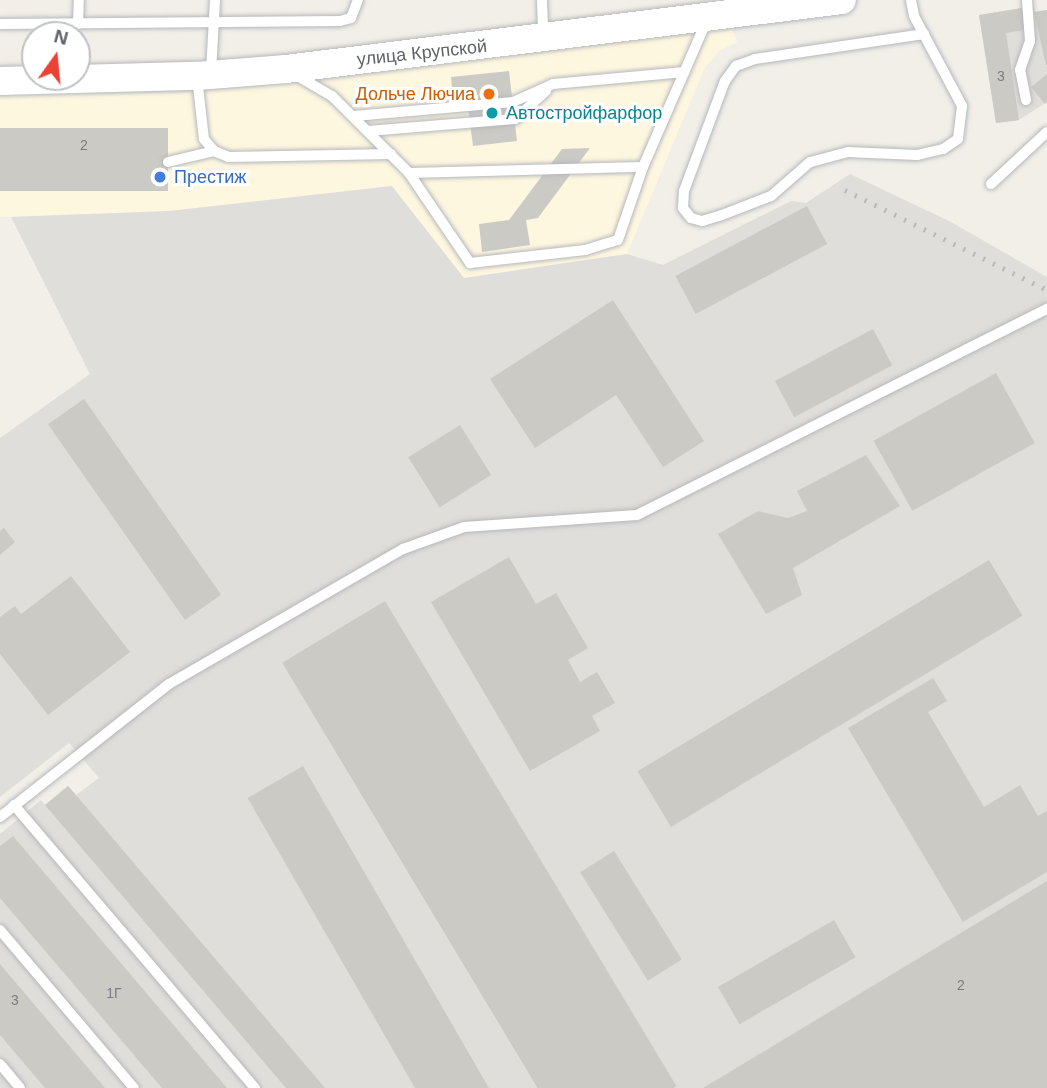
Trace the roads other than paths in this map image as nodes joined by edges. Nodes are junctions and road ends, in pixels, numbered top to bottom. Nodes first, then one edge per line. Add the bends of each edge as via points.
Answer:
1 (79, 0) edge
2 (215, 0) edge
3 (358, 0) edge
4 (542, 0) edge
5 (842, 0) edge
6 (911, 0) edge
7 (1027, 0) edge
8 (797, 3) edge
9 (708, 17) junction
10 (78, 21) edge
11 (0, 24) edge
12 (21, 24) edge
13 (91, 24) edge
14 (214, 25) junction
15 (924, 34) junction
16 (543, 40) junction
17 (286, 69) junction
18 (684, 72) junction
19 (204, 76) junction
20 (0, 81) edge
21 (553, 84) junction
22 (1026, 100) dead end
23 (354, 116) junction
24 (368, 131) junction
25 (1047, 132) edge
26 (214, 151) junction
27 (391, 154) junction
28 (168, 162) dead end
29 (643, 167) junction
30 (409, 173) junction
31 (991, 184) dead end
32 (1047, 309) edge
33 (15, 806) junction
34 (0, 817) edge
35 (0, 930) edge
36 (0, 1064) edge
37 (20, 1088) edge
38 (134, 1088) edge
39 (255, 1088) edge

1 - 10 lane
2 - 14 lane
3 - 14 lane via 351,18 340,21
4 - 16 lane
5 - 8 street, улица Крупской
6 - 15 lane
7 - 22 lane via 1030,41 1020,70
8 - 9 street, улица Крупской
9 - 16 street, улица Крупской
9 - 18 lane
11 - 12 lane
13 - 14 lane
14 - 19 lane
15 - 15 lane via 962,106 958,139 943,149 916,155 848,152 810,162 771,196 702,221 691,218 683,208 684,191 724,81 736,66
16 - 17 street, улица Крупской
17 - 19 street, улица Крупской
17 - 23 lane via 332,96
18 - 21 lane
18 - 29 lane
19 - 20 street, улица Крупской
19 - 26 lane via 204,139
21 - 23 lane via 513,102
21 - 24 lane via 515,119
23 - 24 lane
24 - 27 lane
25 - 31 lane
26 - 27 lane via 229,157
26 - 28 lane
27 - 30 lane
29 - 30 lane
29 - 30 lane via 618,240 585,250 470,263
32 - 33 lane via 637,515 464,527 403,549 169,684
33 - 34 lane
33 - 39 lane
35 - 38 lane
36 - 37 lane

